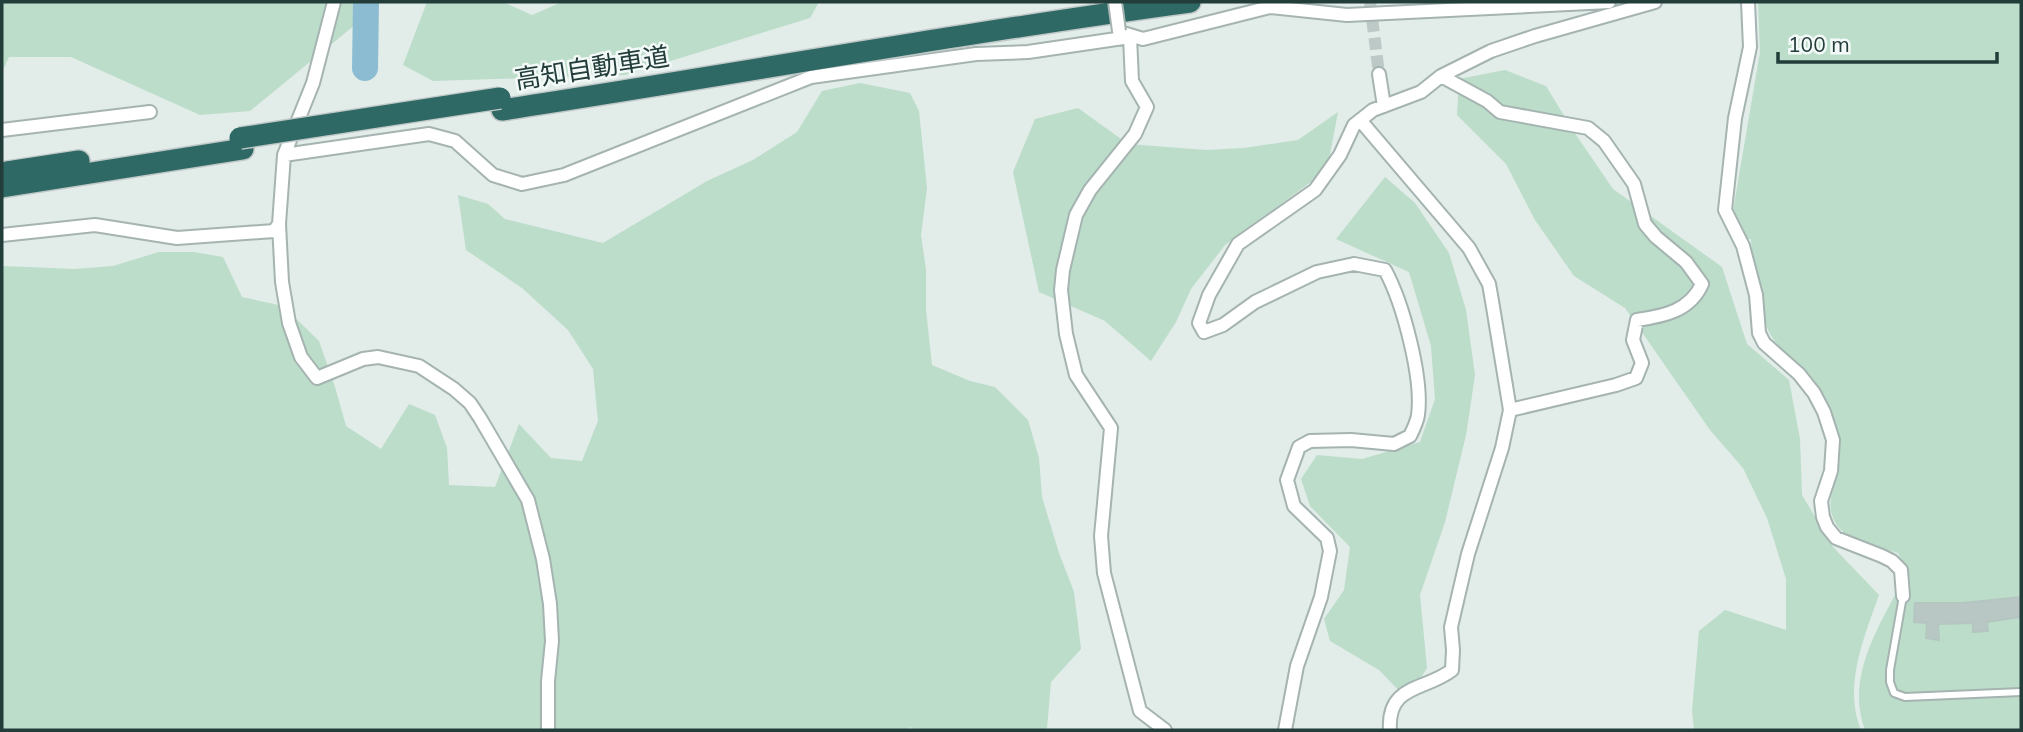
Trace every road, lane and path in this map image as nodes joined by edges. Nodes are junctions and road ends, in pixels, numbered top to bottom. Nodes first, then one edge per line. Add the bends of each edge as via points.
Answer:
1 (334, 2) edge
2 (1103, 2) edge
3 (1115, 2) edge
4 (1190, 2) edge
5 (1609, 2) edge
6 (1655, 2) edge
7 (1748, 2) edge
8 (1125, 34) junction
9 (1379, 74) tunnel mouth
10 (1441, 76) junction
11 (501, 104) junction
12 (1384, 106) junction
13 (150, 112) dead end
14 (1360, 120) junction
15 (2, 130) edge
16 (242, 144) junction
17 (284, 155) junction
18 (2, 172) edge
19 (2, 187) edge
20 (279, 224) junction
21 (2, 235) edge
22 (1510, 410) junction
23 (1903, 596) joint
24 (2021, 692) edge
25 (548, 730) edge
26 (1165, 730) edge
27 (1285, 730) edge
28 (1390, 730) edge

1 - 17 street via 313,83
2 - 11 highway, 高知自動車道
3 - 8 street, bridge
4 - 11 highway, 高知自動車道 via 682,82
5 - 8 street via 1347,15 1270,7 1143,39
6 - 10 street via 1491,51
7 - 23 street via 1750,47 1735,118 1725,210 1743,246 1756,295 1759,333 1814,393 1830,430 1834,452 1821,501 1827,527 1836,537 1892,561 1901,570
8 - 17 street via 1028,52 976,54 811,77 564,175 522,184 493,175 455,141 429,134
8 - 26 street via 1132,81 1147,107 1135,134 1076,215 1062,290 1076,375 1111,428 1101,536 1104,573 1140,711
9 - 12 street
10 - 12 street via 1421,92
10 - 22 street via 1500,112 1588,128 1604,141 1634,184 1645,224 1686,262 1702,284 1683,307 1637,320 1633,340 1642,363 1636,378
11 - 16 highway, 高知自動車道
12 - 14 street
13 - 15 street
14 - 22 street via 1469,248 1489,284
14 - 27 street via 1315,190 1238,244 1199,323 1204,332 1223,325 1255,302 1317,272 1354,264 1385,270 1398,292 1416,370 1418,415 1410,436 1395,444 1310,440 1299,447 1287,480 1294,506 1327,538 1330,551 1321,597 1297,666
16 - 18 highway, 高知自動車道
16 - 19 highway, 高知自動車道
17 - 20 street
20 - 21 street via 274,231 177,238 95,225
20 - 25 street via 289,323 301,357 317,377 378,357 419,366 470,403 527,500 550,604
22 - 28 street via 1451,627 1452,670 1410,689 1394,702
23 - 24 lane via 1890,670 1894,693 1905,697

